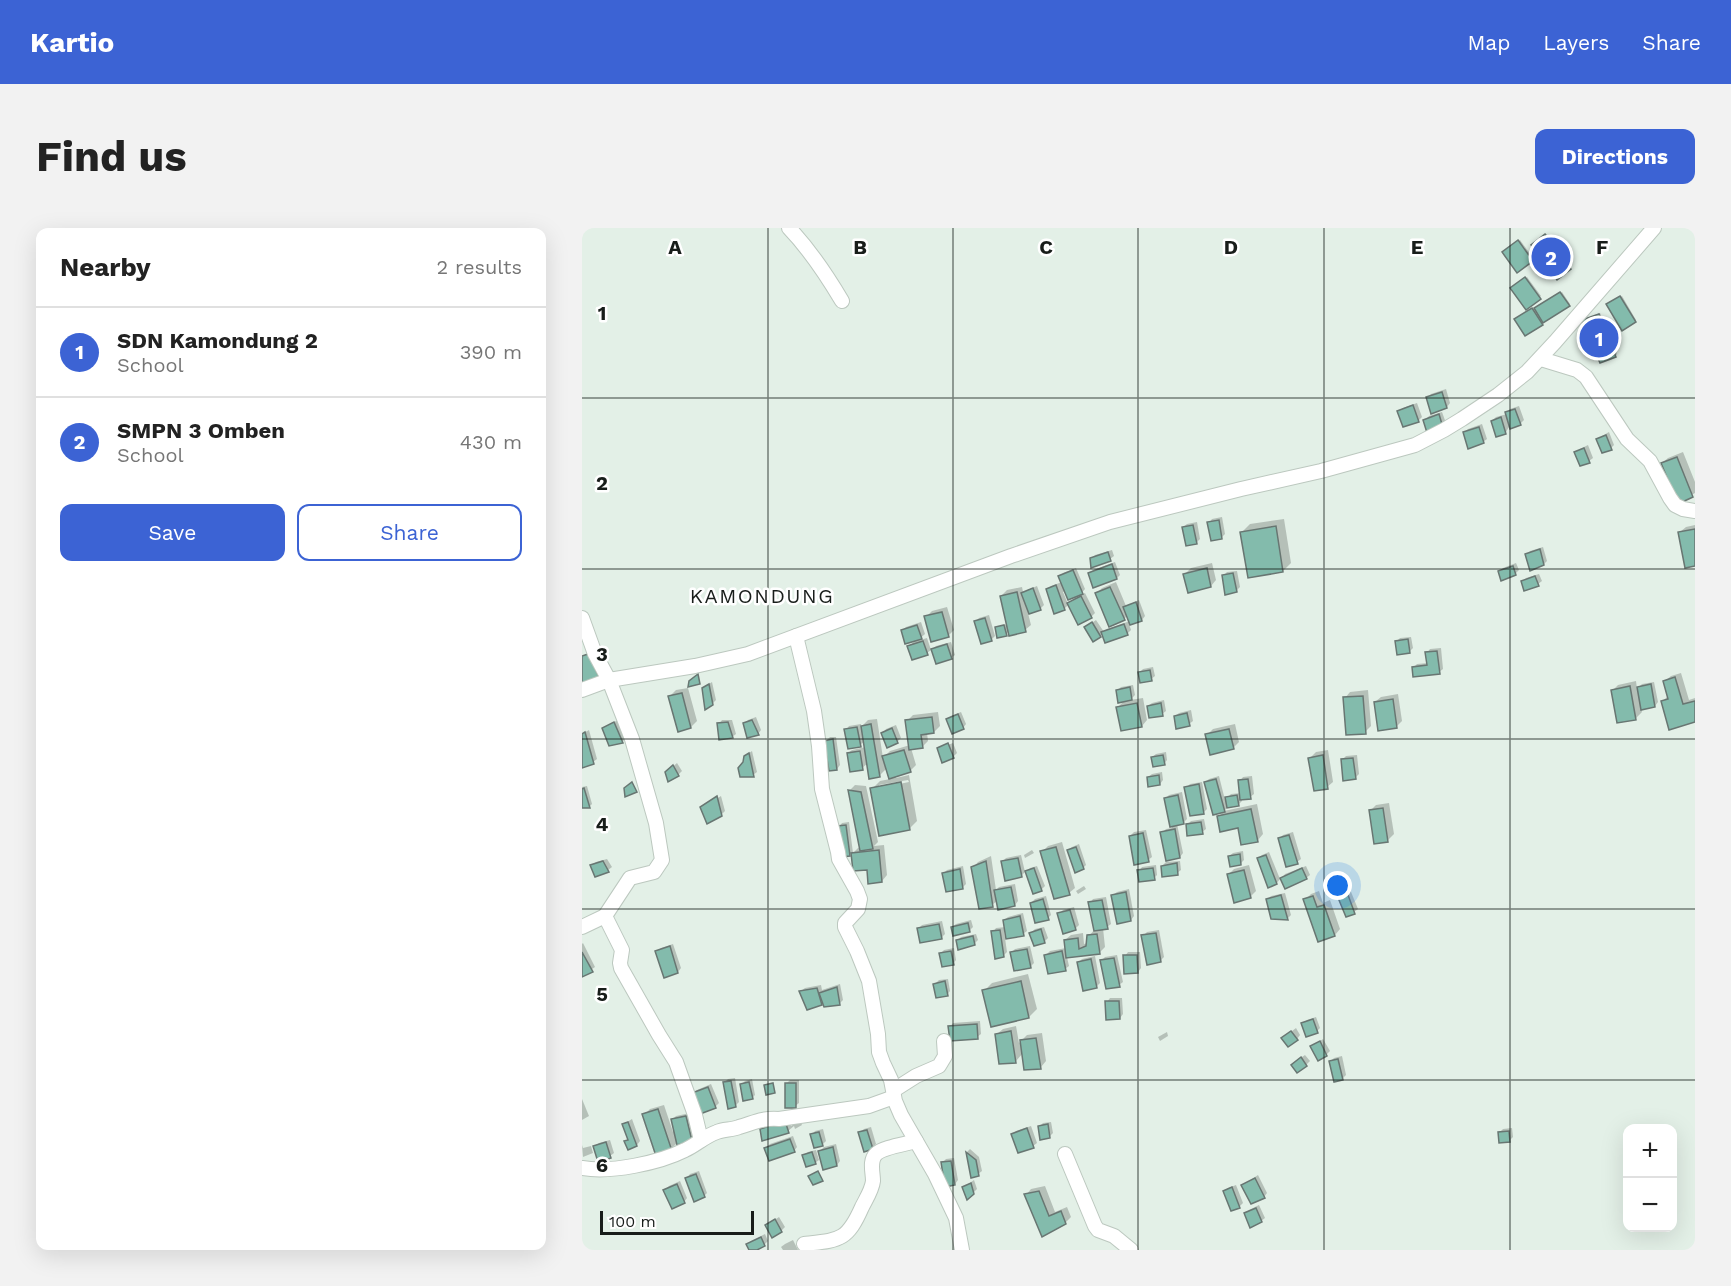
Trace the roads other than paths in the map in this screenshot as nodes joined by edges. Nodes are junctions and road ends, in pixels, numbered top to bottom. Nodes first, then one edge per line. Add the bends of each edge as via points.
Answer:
1 (789, 228) edge
2 (1653, 228) edge
3 (842, 300) dead end
4 (1540, 358) junction
5 (1695, 511) edge
6 (582, 618) edge
7 (796, 636) junction
8 (609, 680) junction
9 (582, 690) edge
10 (605, 916) junction
11 (582, 927) edge
12 (944, 1041) dead end
13 (894, 1093) junction
14 (701, 1140) junction
15 (916, 1141) junction
16 (1065, 1154) dead end
17 (582, 1168) edge
18 (804, 1244) dead end
19 (962, 1250) edge
20 (1131, 1250) edge

1 - 3 street
2 - 4 street
4 - 5 street via 1577,370 1586,377 1627,439 1650,461 1675,505
4 - 7 street via 1498,395 1415,445 1110,522
6 - 8 street
7 - 8 street via 738,656
7 - 13 street via 814,711 822,789 839,859 860,899 845,927 868,981 879,1052
8 - 9 street
8 - 10 street via 632,739 656,823 662,860 654,872 630,878
10 - 11 street
10 - 14 street via 622,950 621,968 676,1062
12 - 13 street via 945,1056 939,1066 916,1076
13 - 14 street via 869,1106 766,1118 714,1132
13 - 15 street
14 - 17 street via 656,1161 606,1170
15 - 18 street via 875,1154 872,1185 848,1233 837,1239
15 - 19 street via 956,1218
16 - 20 street via 1095,1226

